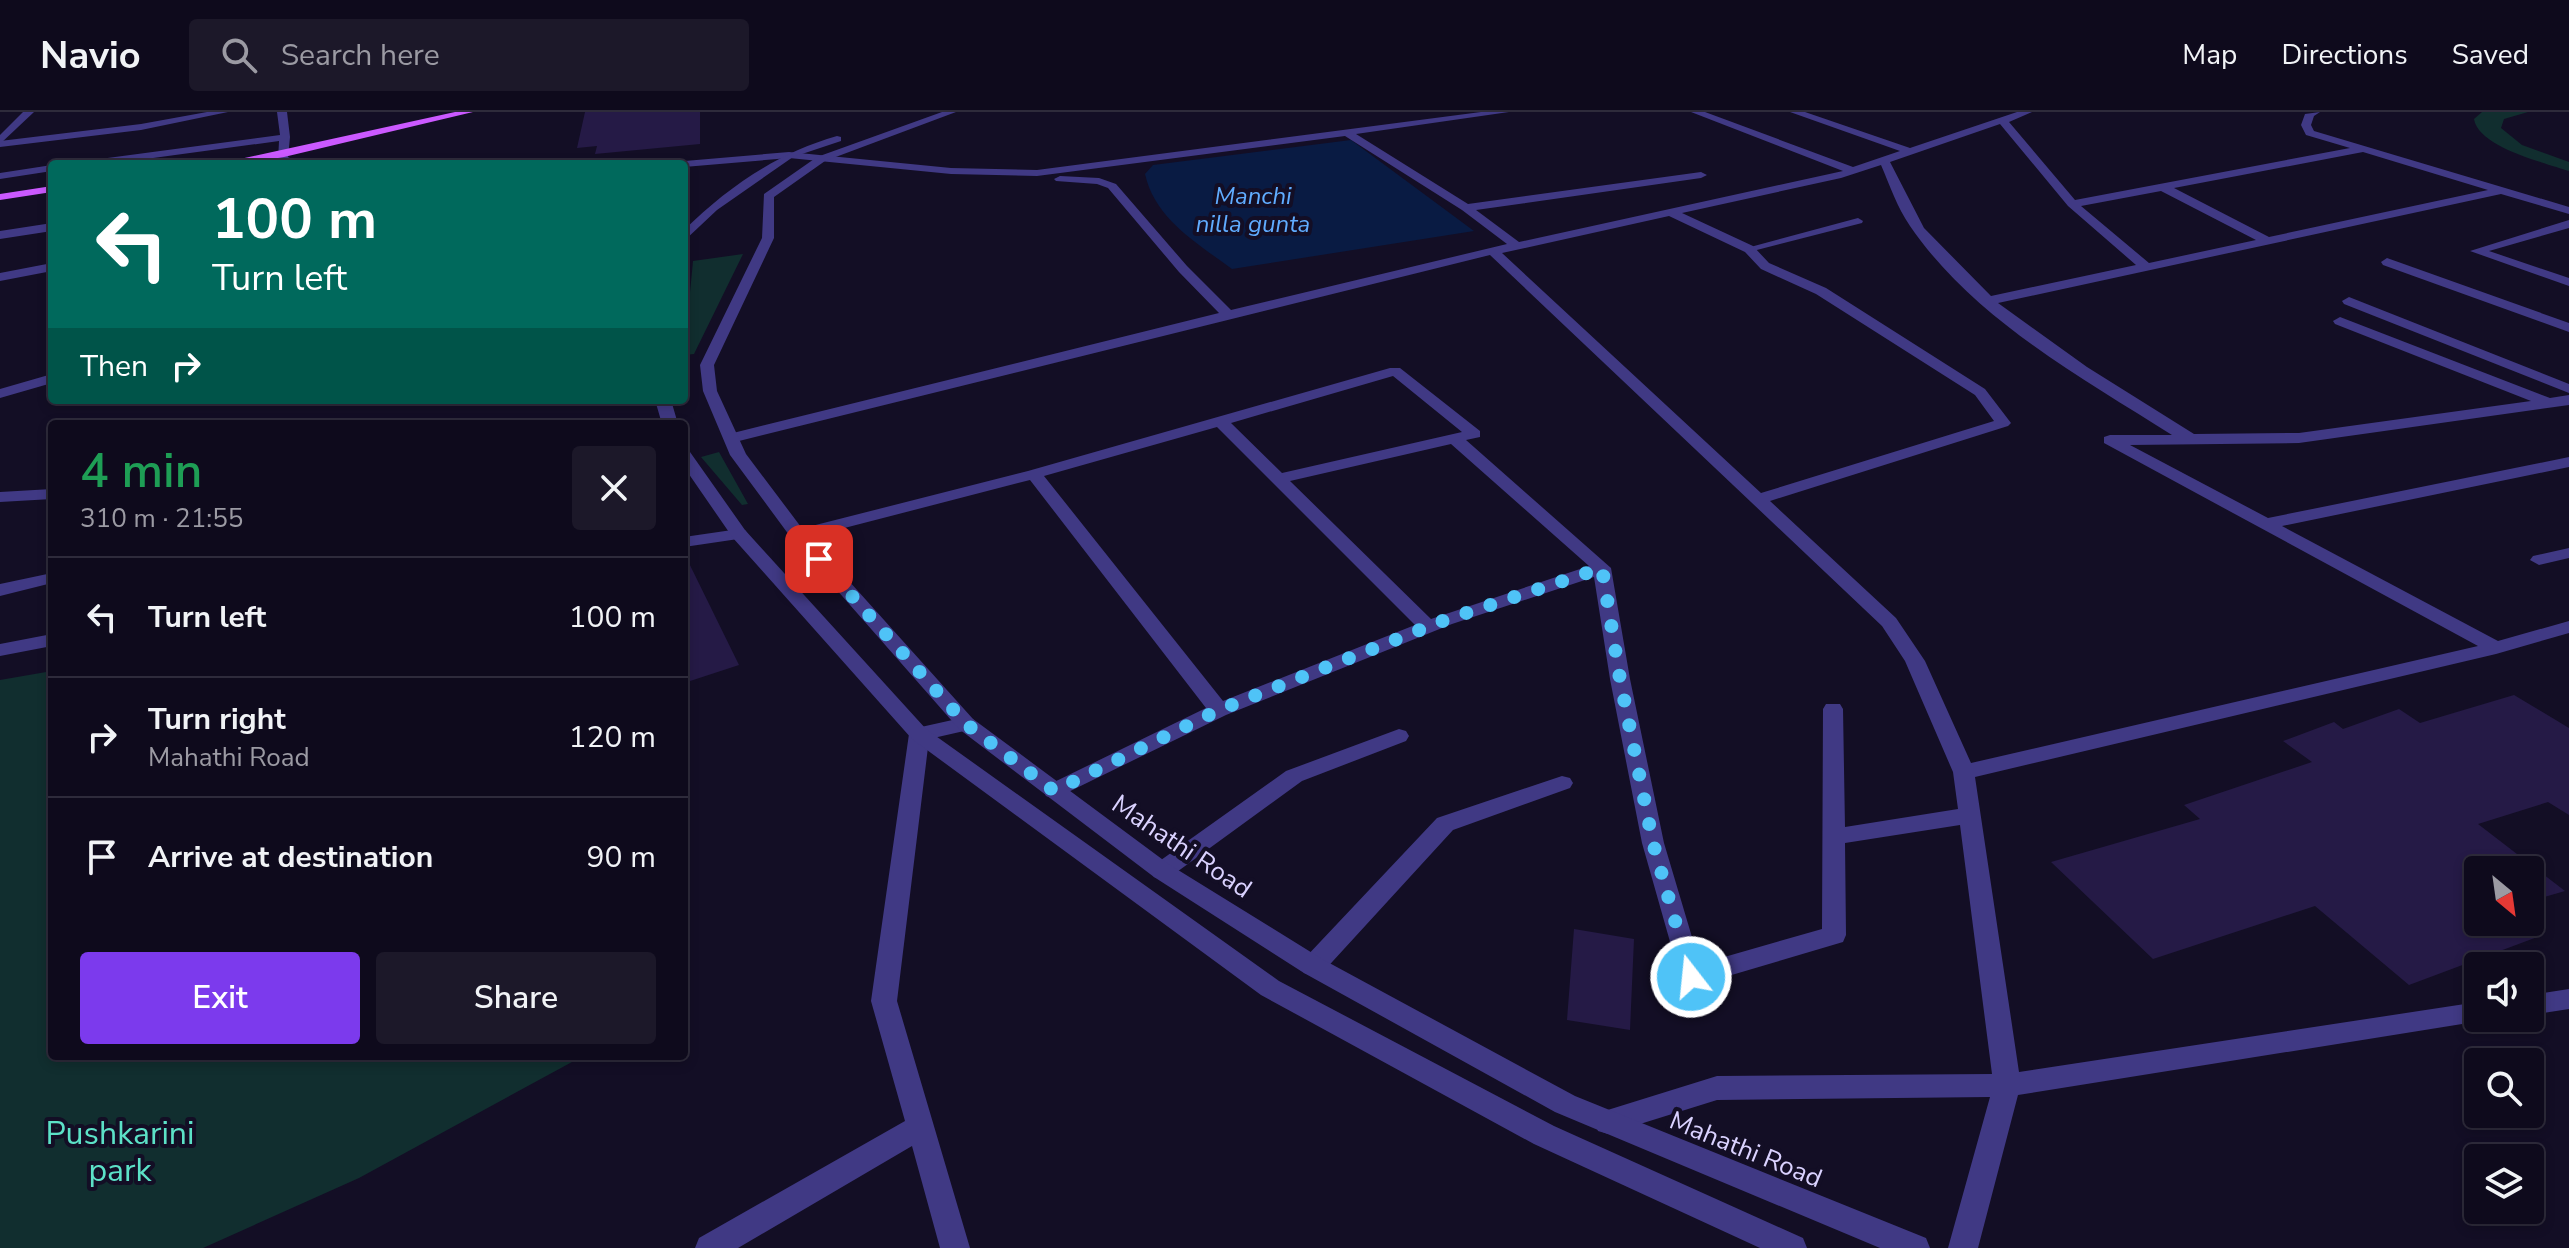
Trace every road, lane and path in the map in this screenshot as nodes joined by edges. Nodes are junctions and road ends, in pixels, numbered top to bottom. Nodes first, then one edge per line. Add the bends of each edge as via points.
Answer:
1 (29, 112) edge
2 (223, 112) edge
3 (282, 112) edge
4 (468, 112) edge
5 (486, 112) edge
6 (922, 112) edge
7 (951, 112) edge
8 (1504, 112) edge
9 (1696, 112) edge
10 (1795, 112) edge
11 (2027, 112) edge
12 (2315, 112) edge
13 (2002, 120) junction
14 (1347, 133) junction
15 (285, 137) junction
16 (0, 142) edge
17 (2363, 149) junction
18 (1912, 152) junction
19 (789, 155) junction
20 (283, 156) junction
21 (821, 159) junction
22 (115, 160) edge
23 (252, 160) edge
24 (266, 160) edge
25 (290, 160) edge
26 (1884, 160) junction
27 (688, 163) edge
28 (48, 169) edge
29 (1853, 171) junction
30 (1037, 173) junction
31 (1701, 175) dead end
32 (0, 176) edge
33 (2165, 188) junction
34 (2501, 191) junction
35 (48, 193) edge
36 (0, 200) edge
37 (2072, 204) junction
38 (1466, 208) junction
39 (2569, 211) edge
40 (1670, 212) junction
41 (1858, 221) dead end
42 (2569, 224) edge
43 (48, 228) edge
44 (688, 233) edge
45 (0, 235) edge
46 (2265, 240) junction
47 (1517, 246) junction
48 (1749, 249) junction
49 (1493, 251) junction
50 (2387, 262) dead end
51 (2145, 266) junction
52 (48, 268) edge
53 (0, 277) edge
54 (2569, 282) edge
55 (1987, 301) junction
56 (2349, 301) dead end
57 (1227, 313) junction
58 (2340, 321) dead end
59 (2569, 328) edge
60 (48, 379) edge
61 (2569, 389) edge
62 (0, 394) edge
63 (2569, 400) edge
64 (2551, 404) junction
65 (1219, 420) junction
66 (731, 438) junction
67 (1454, 438) junction
68 (2190, 439) junction
69 (688, 461) edge
70 (2569, 462) edge
71 (1034, 474) junction
72 (1279, 479) junction
73 (48, 494) edge
74 (0, 497) edge
75 (1759, 499) junction
76 (2265, 524) junction
77 (739, 534) junction
78 (798, 535) junction
79 (688, 541) edge
80 (2569, 553) edge
81 (2539, 560) dead end
82 (1602, 568) junction
83 (48, 579) edge
84 (0, 590) edge
85 (1428, 627) junction
86 (2569, 627) edge
87 (48, 641) edge
88 (2496, 648) junction
89 (0, 650) edge
90 (1833, 709) dead end
91 (1219, 710) junction
92 (966, 724) junction
93 (919, 734) junction
94 (1399, 736) dead end
95 (1964, 772) junction
96 (1562, 783) dead end
97 (1054, 791) junction
98 (1970, 815) junction
99 (1833, 837) junction
100 (1162, 871) junction
101 (1313, 966) junction
102 (2569, 999) edge
103 (2544, 1003) edge
104 (2464, 1015) edge
105 (2007, 1085) junction
106 (1565, 1104) junction
107 (1608, 1122) junction
108 (920, 1127) junction
109 (1544, 1135) junction
110 (710, 1248) edge
111 (955, 1248) edge
112 (1792, 1248) edge
113 (1915, 1248) edge
114 (1963, 1248) edge

1 - 16 street
2 - 16 street
3 - 15 street
4 - 20 main road
5 - 20 main road
6 - 19 street
7 - 21 street, Mahathi Road
8 - 14 street
9 - 29 street
10 - 18 street
11 - 13 street
12 - 17 street via 2306,125 2310,133
13 - 18 street
13 - 37 street
14 - 30 street
14 - 38 street
15 - 20 street
15 - 22 street
17 - 33 street
17 - 34 street
18 - 26 street
19 - 21 street
19 - 27 street
19 - 44 street via 713,208
20 - 23 main road
20 - 24 main road
20 - 25 street
21 - 30 street
21 - 66 street, Mahathi Road via 768,196 768,238 707,365 710,391
26 - 29 street
26 - 55 street via 1920,231
28 - 32 street
29 - 40 street
30 - 57 street via 1112,186
31 - 38 street
33 - 37 street
33 - 46 street
34 - 39 street
34 - 46 street
35 - 36 main road
37 - 51 street
38 - 47 street
40 - 47 street
40 - 48 street
41 - 48 lane
42 - 54 street via 2476,251
43 - 45 street
46 - 51 street
47 - 49 street
48 - 75 street via 1768,269 1821,291 1980,392 2003,423
49 - 57 street
49 - 75 street
50 - 59 street
51 - 55 street
52 - 53 street
55 - 68 street via 2081,370
56 - 61 street
57 - 66 street
58 - 64 street
60 - 62 street
63 - 64 street
64 - 68 street via 2299,438
65 - 67 street via 1395,371 1474,434
65 - 71 street
65 - 72 street
66 - 78 street, Mahathi Road
67 - 72 street
67 - 82 street
68 - 76 street via 2110,440
69 - 77 street
70 - 76 street
71 - 78 street
71 - 91 street
72 - 85 street
73 - 74 street
75 - 95 street via 1889,622 1915,661
76 - 88 street
77 - 79 street
77 - 93 street
78 - 92 street, Mahathi Road
80 - 81 street
82 - 85 street
82 - 99 street via 1653,843 1691,977 1834,935
83 - 84 street
85 - 91 street
86 - 88 street
87 - 89 street
88 - 95 street
90 - 99 street
91 - 97 street
92 - 93 street
92 - 97 street, Mahathi Road
93 - 108 street via 884,1001
93 - 109 street via 1270,988
94 - 100 street via 1294,776
95 - 98 street
96 - 101 street via 1445,824
97 - 100 street, Mahathi Road
98 - 99 street
98 - 105 street
100 - 101 street, Mahathi Road
101 - 106 street, Mahathi Road
102 - 103 street
104 - 105 street
105 - 107 street via 1717,1088
105 - 114 street
106 - 107 street, Mahathi Road
106 - 109 street
107 - 113 street, Mahathi Road
108 - 110 street
108 - 111 street
109 - 112 street

